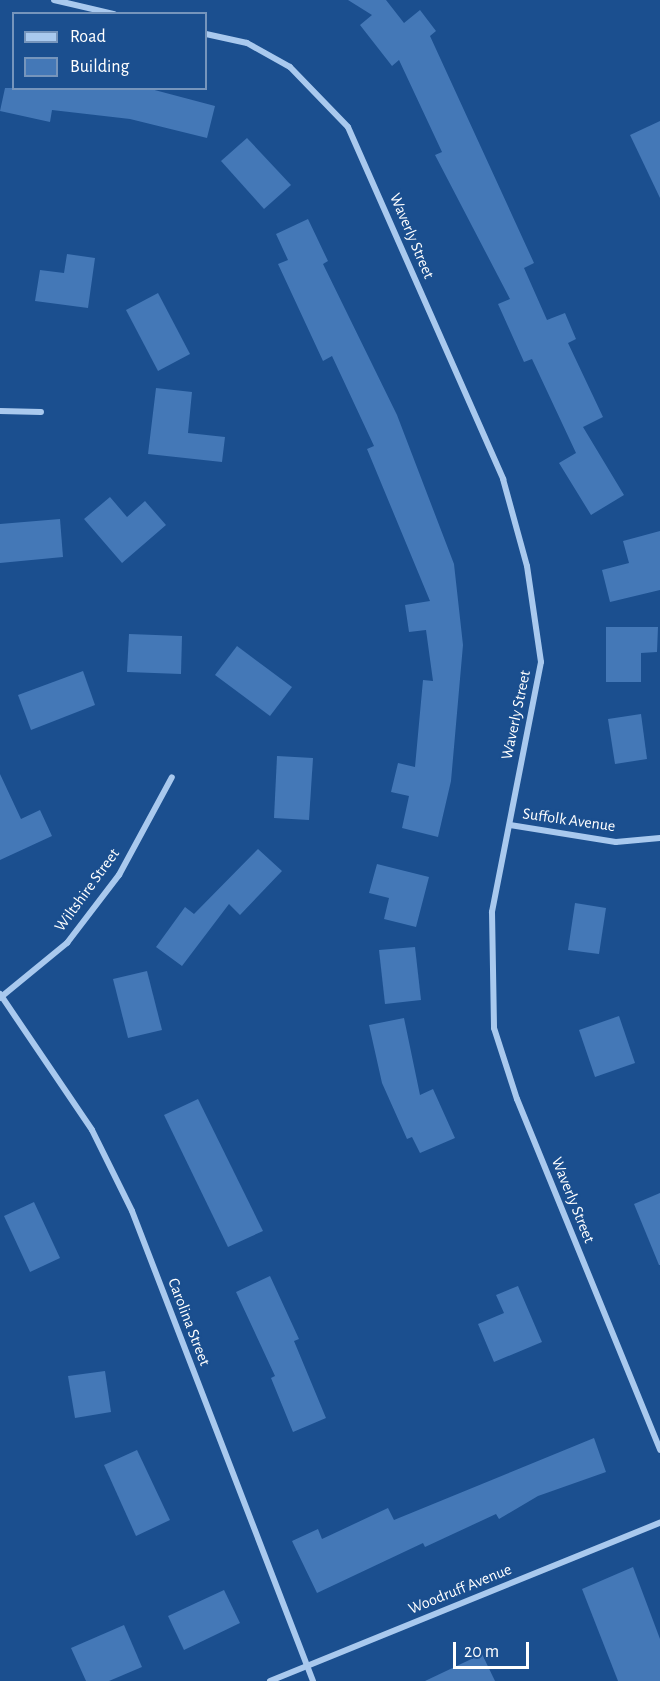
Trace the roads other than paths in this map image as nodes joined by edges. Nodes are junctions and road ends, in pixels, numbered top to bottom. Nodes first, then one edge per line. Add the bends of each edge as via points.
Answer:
1 (54, 0) edge
2 (105, 12) edge
3 (207, 34) edge
4 (0, 411) edge
5 (41, 412) dead end
6 (172, 777) dead end
7 (510, 825) junction
8 (660, 838) edge
9 (1, 996) edge
10 (660, 1450) edge
11 (660, 1523) edge
12 (307, 1666) junction
13 (270, 1681) edge
14 (313, 1681) edge

1 - 2 street
3 - 7 street, Waverly Street via 247,43 290,67 348,127 503,479 527,566 541,662 523,736
4 - 5 street
6 - 9 street, Wiltshire Street via 119,875 67,943
7 - 8 street, Suffolk Avenue via 616,842
7 - 10 street, Waverly Street via 492,912 494,1028 517,1099
9 - 12 street, Carolina Street via 92,1130 132,1211
11 - 12 street, Woodruff Avenue
12 - 13 street, Woodruff Avenue
12 - 14 street, Carolina Street

